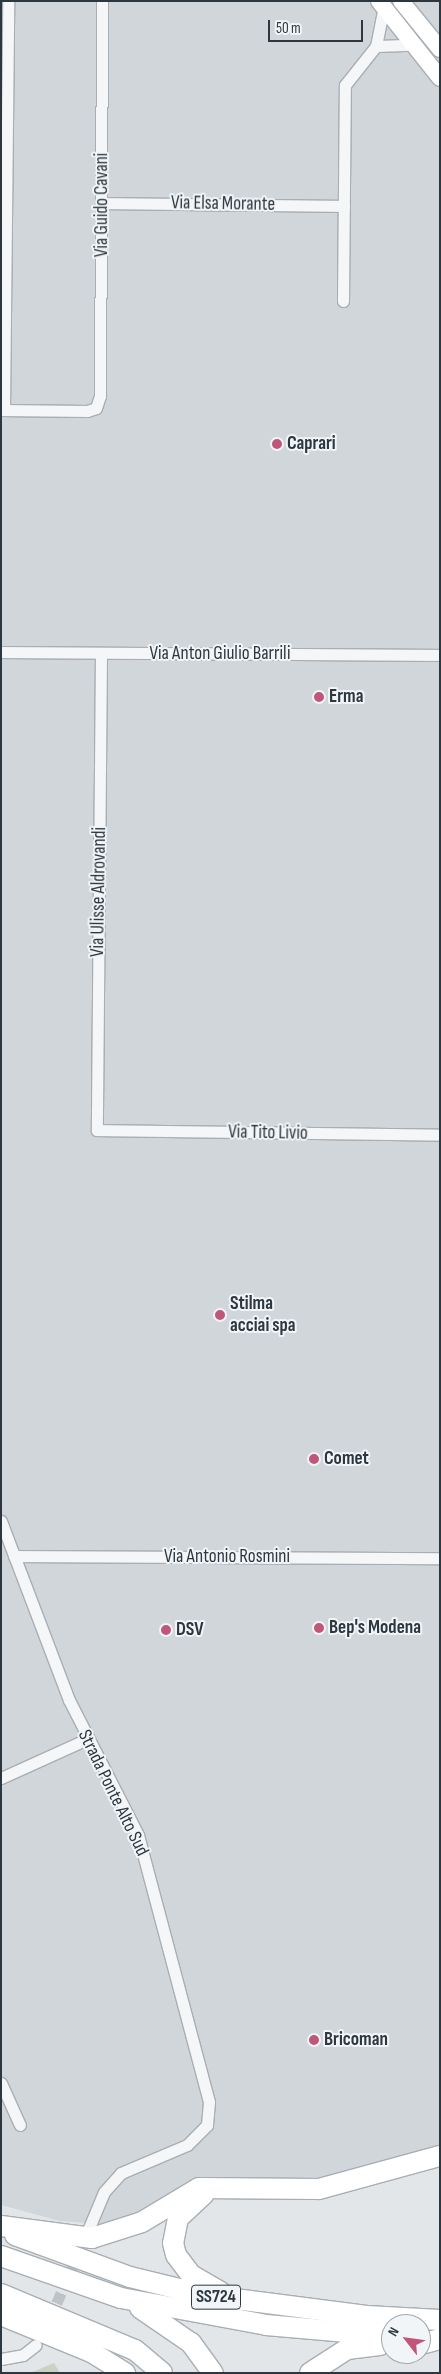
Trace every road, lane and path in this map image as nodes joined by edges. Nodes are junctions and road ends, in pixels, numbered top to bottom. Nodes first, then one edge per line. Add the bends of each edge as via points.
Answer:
1 (8, 1) edge
2 (102, 1) edge
3 (401, 1) edge
4 (381, 4) edge
5 (412, 45) junction
6 (376, 46) junction
7 (440, 49) edge
8 (440, 78) edge
9 (102, 203) junction
10 (344, 206) junction
11 (343, 301) dead end
12 (3, 410) edge
13 (1, 652) edge
14 (101, 653) junction
15 (440, 655) edge
16 (97, 1130) joint
17 (440, 1135) edge
18 (1, 1521) edge
19 (14, 1556) junction
20 (440, 1558) edge
21 (87, 1739) junction
22 (1, 1778) edge
23 (1, 2083) edge
24 (20, 2125) dead end
25 (440, 2156) edge
26 (228, 2186) junction
27 (1, 2228) edge
28 (88, 2230) dead end
29 (1, 2256) edge
30 (1, 2294) edge
31 (121, 2298) junction
32 (233, 2299) junction
33 (1, 2315) edge
34 (440, 2320) edge
35 (381, 2335) edge
36 (36, 2345) dead end
37 (381, 2345) edge
38 (1, 2359) edge
39 (125, 2373) edge
40 (162, 2373) edge
41 (214, 2373) edge
42 (310, 2373) edge

1 - 12 street
2 - 9 street, Via Guido Cavani
3 - 7 street
4 - 5 street
4 - 6 street
5 - 6 street
5 - 8 street
6 - 10 street via 345,85
9 - 10 street, Via Elsa Morante
9 - 12 street, Via Guido Cavani via 96,408
10 - 11 street
13 - 14 street, Via Anton Giulio Barrili
14 - 15 street, Via Anton Giulio Barrili
14 - 16 street, Via Ulisse Aldrovandi
16 - 17 street, Via Tito Livio
18 - 19 street, Strada Ponte Alto Sud
19 - 20 street, Via Antonio Rosmini
19 - 21 street, Strada Ponte Alto Sud
21 - 22 street
21 - 28 street, Strada Ponte Alto Sud via 138,1835 209,2102 207,2126 186,2146 121,2173 104,2192
23 - 24 street
25 - 26 highway via 320,2189 279,2191
26 - 27 highway via 199,2188 142,2222 92,2238
26 - 32 highway via 201,2196 184,2208 174,2229 173,2242 176,2256 191,2275
27 - 32 highway, SS724 via 130,2277
29 - 31 highway, SS724
30 - 40 highway via 135,2350
31 - 35 highway, SS724 via 266,2326
31 - 41 highway via 172,2326 204,2356
32 - 34 highway, SS724 via 367,2316
33 - 39 highway via 93,2353
36 - 38 street via 23,2355
37 - 42 highway via 346,2349

